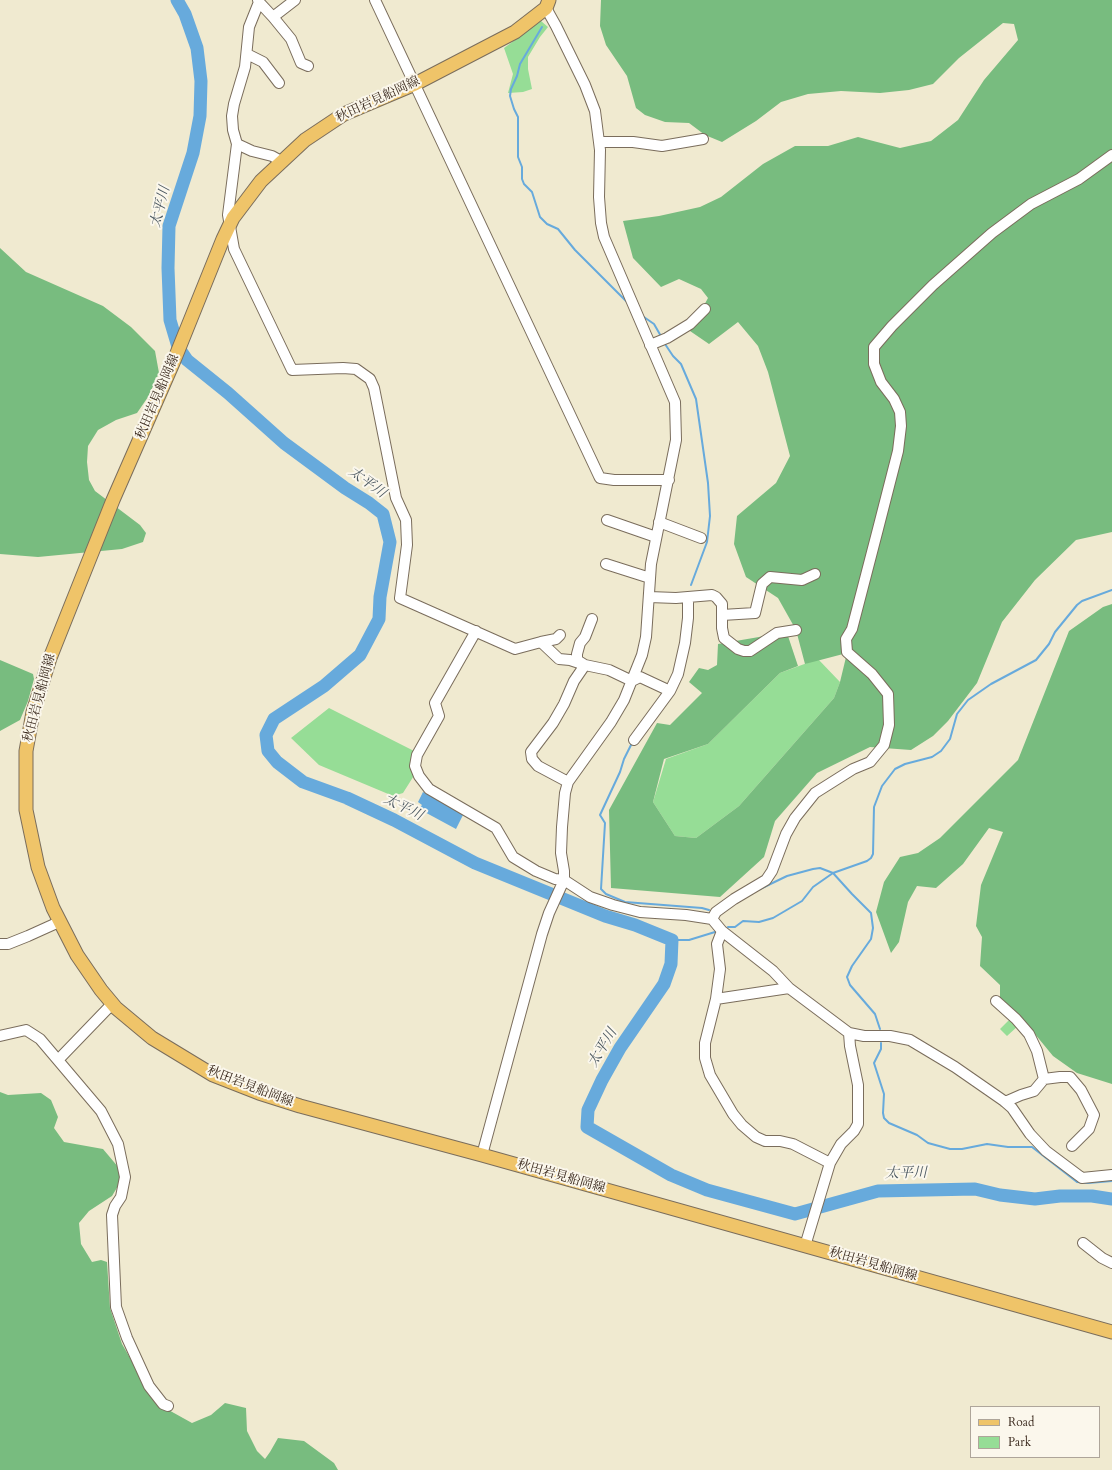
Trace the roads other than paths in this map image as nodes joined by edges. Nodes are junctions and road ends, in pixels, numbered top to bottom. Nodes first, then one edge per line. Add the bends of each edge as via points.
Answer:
1 (295, 0) edge
2 (375, 0) edge
3 (258, 1) edge
4 (547, 4) edge
5 (273, 17) junction
6 (247, 54) junction
7 (308, 66) dead end
8 (279, 83) dead end
9 (415, 84) junction
10 (702, 139) dead end
11 (599, 142) junction
12 (237, 144) junction
13 (1112, 155) edge
14 (281, 161) junction
15 (230, 225) junction
16 (705, 309) dead end
17 (659, 341) junction
18 (669, 480) junction
19 (607, 520) dead end
20 (659, 522) junction
21 (656, 537) junction
22 (701, 538) dead end
23 (606, 564) dead end
24 (815, 574) dead end
25 (650, 578) junction
26 (649, 597) junction
27 (688, 597) junction
28 (722, 615) junction
29 (592, 619) dead end
30 (796, 630) dead end
31 (476, 631) junction
32 (560, 635) dead end
33 (541, 642) junction
34 (585, 665) junction
35 (632, 681) junction
36 (670, 691) junction
37 (634, 740) dead end
38 (568, 782) junction
39 (563, 882) junction
40 (712, 919) junction
41 (59, 922) junction
42 (722, 931) junction
43 (0, 944) edge
44 (789, 988) junction
45 (716, 998) junction
46 (996, 1001) dead end
47 (113, 1003) junction
48 (849, 1033) junction
49 (0, 1036) edge
50 (58, 1060) junction
51 (1044, 1079) junction
52 (1005, 1102) junction
53 (1072, 1146) dead end
54 (482, 1155) junction
55 (830, 1163) junction
56 (1112, 1175) edge
57 (1083, 1243) dead end
58 (805, 1246) junction
59 (1112, 1263) edge
60 (1112, 1332) edge
61 (168, 1406) dead end

1 - 5 street
2 - 9 street
3 - 5 street
3 - 6 street via 249,27
4 - 9 main road, 秋田岩見船岡線 via 515,32
4 - 11 street via 595,111
5 - 7 street via 291,40 301,63
6 - 8 street via 262,62
6 - 12 street via 233,110 233,130
9 - 14 main road, 秋田岩見船岡線 via 344,114 305,140
9 - 18 street via 600,478
10 - 11 street via 662,146 633,142
11 - 17 street via 599,197 604,237 638,317
12 - 14 street
12 - 15 street via 228,215
13 - 40 street via 1079,179 1031,204 992,233 933,286 874,347 874,364 881,382 900,412 901,426 898,451 882,515 846,646 847,652 872,674 888,694 889,725 884,745 870,762 853,769 815,793 795,818 766,880 734,898 716,912
14 - 15 main road, 秋田岩見船岡線 via 261,181
15 - 31 street via 234,249 292,370 356,369 370,379 396,498 406,520 407,545 400,598
15 - 41 main road, 秋田岩見船岡線 via 113,500 50,658 32,716 26,751 26,810 38,867
16 - 17 street via 690,324
17 - 18 street via 674,402 676,440
18 - 20 street
19 - 21 street
20 - 21 street
20 - 22 street
21 - 25 street
23 - 25 street
24 - 28 street via 802,580 770,577 762,584 755,613
25 - 26 street
26 - 27 street
26 - 35 street via 646,637
27 - 28 street via 716,597 722,604
27 - 36 street via 685,644 678,674
28 - 30 street via 724,638 744,651 750,651 777,633
29 - 34 street via 577,654 577,660
31 - 33 street via 515,649
31 - 39 street via 435,703 439,716 417,755 415,766 429,789 496,828 513,857 536,871
32 - 33 street via 556,639
33 - 34 street via 559,658
34 - 35 street via 609,670
34 - 38 street via 553,723 531,752 532,759 538,766
35 - 36 street via 640,677
35 - 38 street via 611,722
36 - 37 street
38 - 39 street via 562,827
39 - 40 street via 590,897 640,912
39 - 54 street via 550,911
40 - 42 street
41 - 43 street via 8,944
41 - 47 main road, 秋田岩見船岡線 via 77,955
42 - 44 street via 773,971
42 - 45 street via 717,944 720,969
44 - 45 street
44 - 48 street
45 - 55 street via 705,1042 705,1058 710,1075 733,1114 756,1137 765,1141 793,1144
46 - 51 street via 1029,1034 1037,1051
47 - 50 street
47 - 54 main road, 秋田岩見船岡線 via 152,1038 213,1075 300,1106
48 - 52 street via 910,1040
48 - 55 street via 858,1085 858,1124 841,1144
49 - 50 street via 26,1030 40,1039
50 - 61 street via 101,1111 118,1144 126,1177 121,1197 112,1215 116,1307 149,1386 163,1404
51 - 52 street via 1034,1091
51 - 53 street via 1070,1077 1081,1090 1094,1115 1089,1129
52 - 56 street via 1046,1151 1082,1178
54 - 58 main road, 秋田岩見船岡線
55 - 58 street
57 - 59 street
58 - 60 main road, 秋田岩見船岡線

